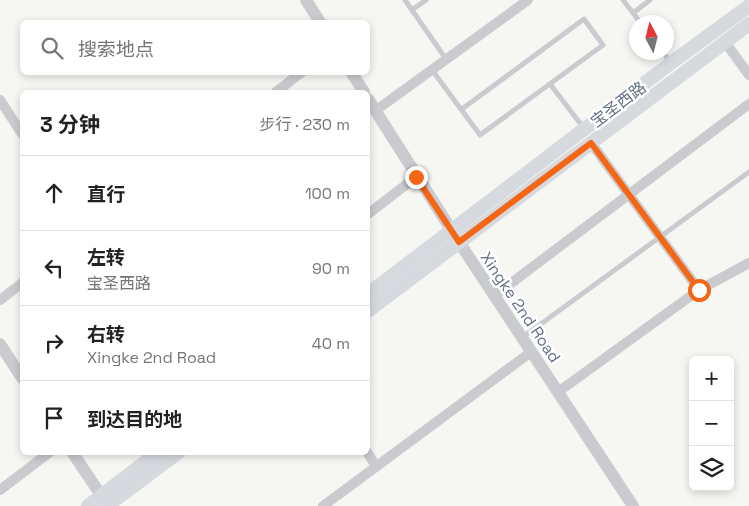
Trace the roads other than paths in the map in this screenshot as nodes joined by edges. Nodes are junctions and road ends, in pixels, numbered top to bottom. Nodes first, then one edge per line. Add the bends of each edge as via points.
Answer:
1 (306, 0) edge
2 (405, 0) edge
3 (426, 0) edge
4 (528, 0) edge
5 (623, 0) edge
6 (650, 0) edge
7 (749, 6) edge
8 (412, 10) junction
9 (633, 13) joint
10 (319, 20) edge
11 (749, 24) edge
12 (725, 42) junction
13 (674, 54) edge
14 (446, 60) junction
15 (665, 60) edge
16 (432, 70) junction
17 (298, 75) edge
18 (353, 75) edge
19 (749, 75) edge
20 (550, 84) junction
21 (279, 90) edge
22 (363, 90) edge
23 (0, 100) edge
24 (370, 102) edge
25 (749, 104) edge
26 (462, 109) junction
27 (375, 111) junction
28 (584, 130) junction
29 (20, 131) edge
30 (591, 143) junction
31 (749, 172) edge
32 (416, 177) junction
33 (630, 195) junction
34 (370, 212) edge
35 (455, 237) junction
36 (660, 237) junction
37 (749, 263) edge
38 (20, 285) edge
39 (699, 290) junction
40 (370, 293) edge
41 (494, 296) junction
42 (0, 300) edge
43 (370, 309) edge
44 (522, 338) junction
45 (0, 344) edge
46 (531, 352) junction
47 (20, 375) edge
48 (558, 392) junction
49 (46, 455) edge
50 (74, 455) edge
51 (155, 455) edge
52 (175, 455) edge
53 (369, 455) edge
54 (376, 466) junction
55 (0, 490) edge
56 (106, 503) edge
57 (88, 506) edge
58 (323, 506) edge
59 (633, 506) edge

1 - 10 street
2 - 8 lane
3 - 8 lane
4 - 14 street
5 - 9 lane
6 - 9 lane
7 - 13 main road, 宝圣西路
8 - 14 lane
11 - 12 main road, 宝圣西路
12 - 19 street
12 - 30 main road, 宝圣西路
14 - 16 street
15 - 28 main road, 宝圣西路
16 - 26 lane
16 - 27 street
17 - 21 street
18 - 22 street
20 - 26 lane via 480,134
20 - 26 lane via 603,45 584,19
20 - 28 lane
23 - 29 street
24 - 27 street, Xingke 2nd Road
25 - 33 street
27 - 32 street, Xingke 2nd Road
28 - 35 main road, 宝圣西路
30 - 33 street
30 - 35 main road, 宝圣西路
31 - 36 lane
32 - 34 street
32 - 35 street, Xingke 2nd Road
33 - 36 street
33 - 41 street
35 - 40 main road, 宝圣西路
35 - 41 street, Xingke 2nd Road
35 - 43 main road, 宝圣西路
36 - 39 street
36 - 44 lane
37 - 39 street
38 - 42 street
39 - 48 street
41 - 44 street, Xingke 2nd Road
44 - 46 street, Xingke 2nd Road
45 - 47 street
46 - 48 street, Xingke 2nd Road
46 - 54 street
48 - 59 street, Xingke 2nd Road
49 - 55 street
50 - 56 street
51 - 56 main road
52 - 56 main road
53 - 54 street
54 - 58 street
56 - 57 main road

